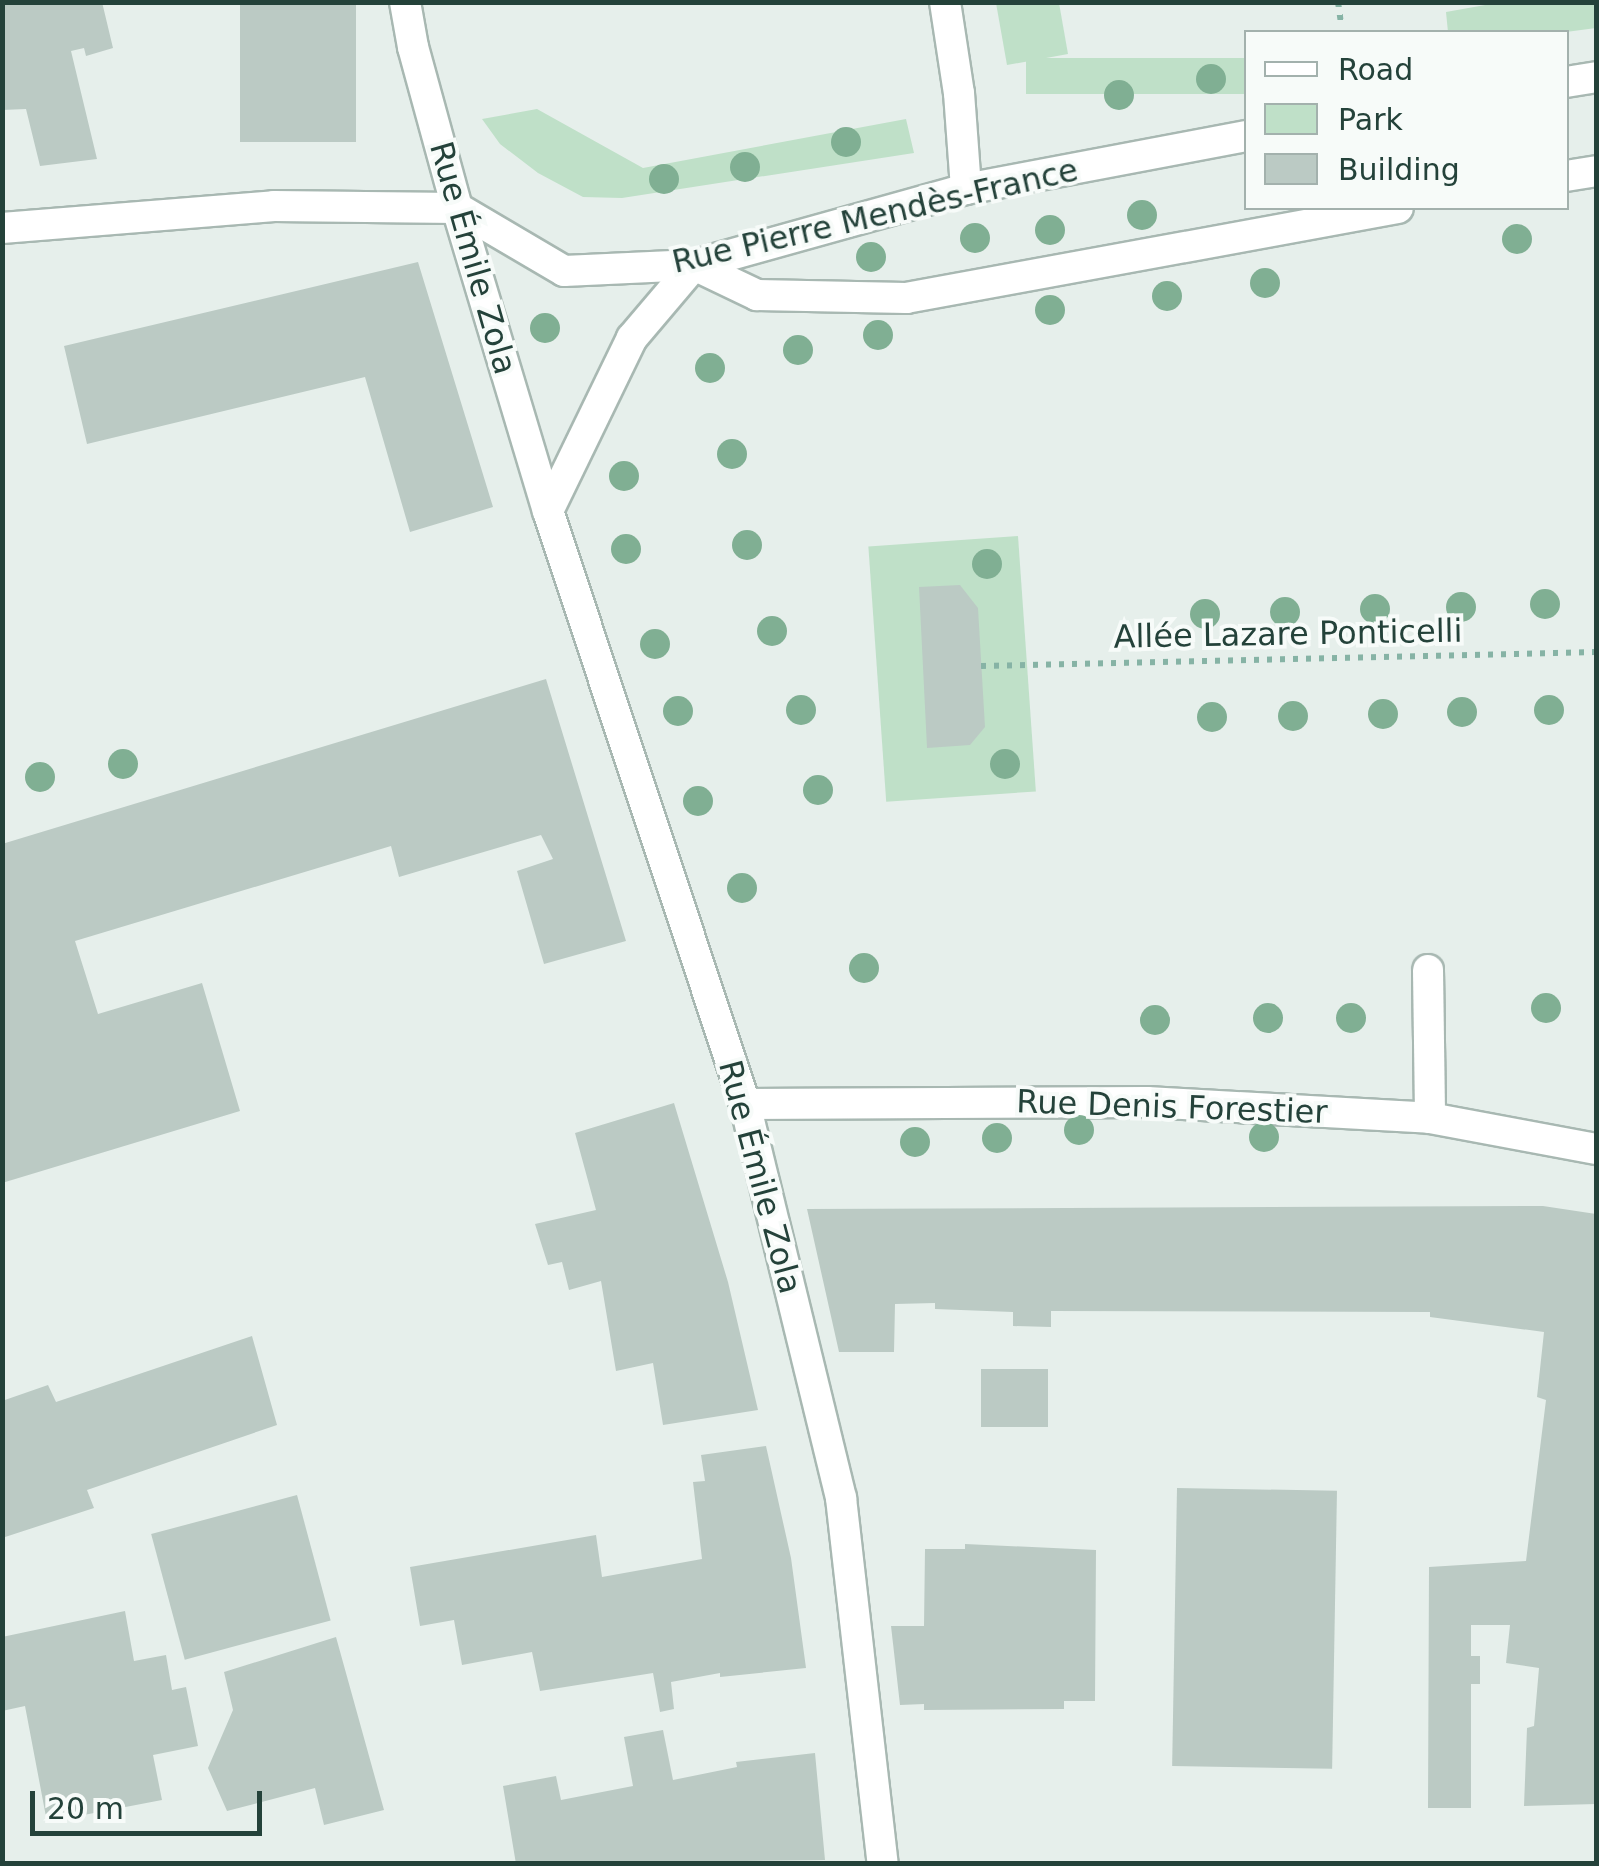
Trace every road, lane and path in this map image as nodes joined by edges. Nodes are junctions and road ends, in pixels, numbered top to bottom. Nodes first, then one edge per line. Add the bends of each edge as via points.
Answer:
1 (406, 2) edge
2 (945, 2) edge
3 (1338, 2) edge
4 (1341, 22) dead end
5 (1596, 77) edge
6 (1569, 82) edge
7 (1244, 136) edge
8 (1596, 170) edge
9 (1569, 175) edge
10 (966, 189) junction
11 (458, 208) junction
12 (1387, 210) edge
13 (2, 228) edge
14 (694, 265) junction
15 (548, 511) junction
16 (1596, 652) edge
17 (981, 666) dead end
18 (1428, 970) dead end
19 (745, 1104) junction
20 (1430, 1118) junction
21 (1596, 1149) edge
22 (883, 1864) edge

1 - 11 street, Rue Émile Zola
2 - 10 street
3 - 4 path
5 - 6 street
7 - 10 street, Rue Pierre Mendès-France
8 - 9 street
10 - 14 street, Rue Pierre Mendès-France
11 - 13 street via 274,206
11 - 14 street, Rue Pierre Mendès-France via 564,272
11 - 15 street, Rue Émile Zola
12 - 14 street via 906,298 757,294
14 - 15 street via 632,338
15 - 19 street, Rue Émile Zola
16 - 17 path, Allée Lazare Ponticelli
18 - 20 street
19 - 20 street, Rue Denis Forestier via 1147,1102
19 - 22 street, Rue Émile Zola via 841,1498
20 - 21 street, Rue Denis Forestier

